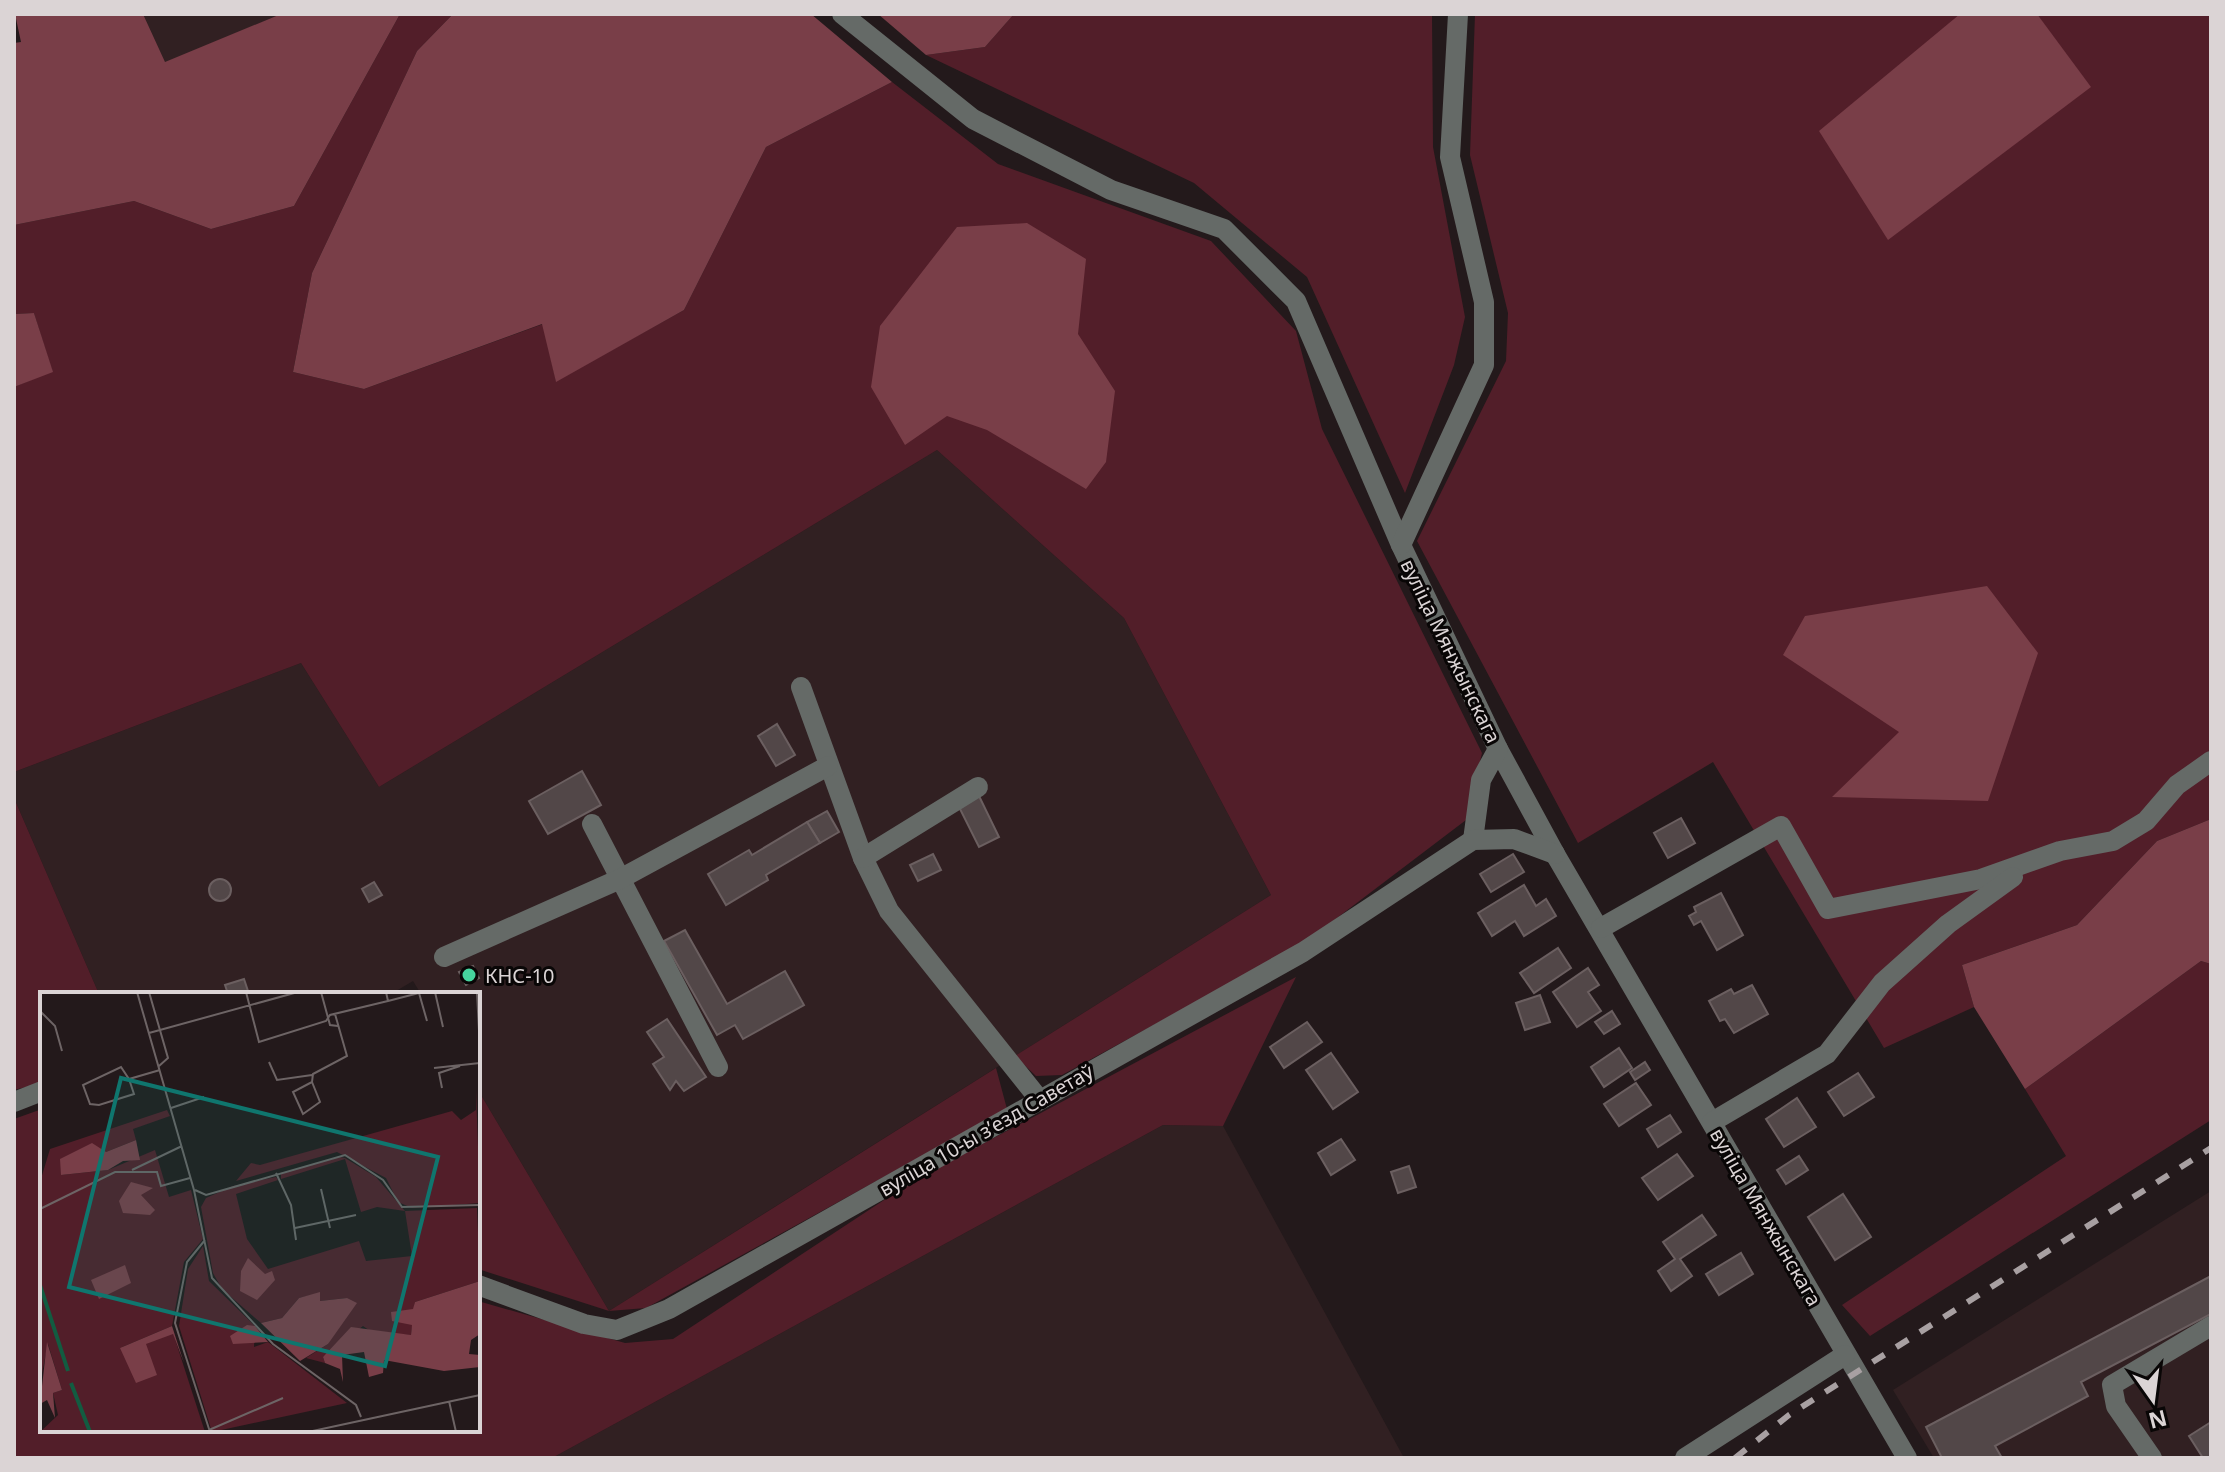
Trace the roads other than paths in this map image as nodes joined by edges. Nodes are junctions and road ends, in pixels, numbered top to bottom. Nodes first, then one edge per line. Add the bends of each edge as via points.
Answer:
1 (842, 14) edge
2 (1458, 14) edge
3 (1401, 545) junction
4 (801, 687) dead end
5 (1498, 749) junction
6 (2211, 761) edge
7 (828, 766) junction
8 (978, 787) dead end
9 (592, 824) dead end
10 (1473, 840) junction
11 (2060, 851) junction
12 (1555, 854) junction
13 (863, 858) junction
14 (620, 879) junction
15 (1601, 928) junction
16 (444, 957) dead end
17 (718, 1067) dead end
18 (40, 1092) edge
19 (1039, 1099) junction
20 (14, 1102) edge
21 (1712, 1122) junction
22 (480, 1286) edge
23 (2211, 1326) edge
24 (1845, 1355) junction
25 (1685, 1458) edge
26 (1907, 1458) edge
27 (2152, 1458) edge

1 - 3 street, вуліца Мянжынскага via 973,119 1111,190 1224,229 1296,301
2 - 3 street via 1450,157 1484,302 1484,365
3 - 5 street, вуліца Мянжынскага
4 - 7 street
5 - 10 street via 1481,780
5 - 12 street, вуліца Мянжынскага
6 - 11 street via 2124,835
7 - 13 street
7 - 14 street
8 - 13 street
9 - 14 street
10 - 12 street via 1514,839
10 - 19 street, вуліца 10-ы зʼезд Саветаў via 1303,952
11 - 15 street via 1981,879 1828,909 1781,826
11 - 21 street via 1998,884 1948,924 1882,983 1827,1054
12 - 15 street, вуліца Мянжынскага
13 - 19 street via 889,911
14 - 16 street
14 - 17 street
15 - 21 street, вуліца Мянжынскага
18 - 20 street
19 - 22 street, вуліца 10-ы зʼезд Саветаў via 669,1309 617,1330 584,1324
21 - 24 street, вуліца Мянжынскага
23 - 27 street via 2112,1385 2116,1406
24 - 25 street
24 - 26 street, вуліца Мянжынскага

